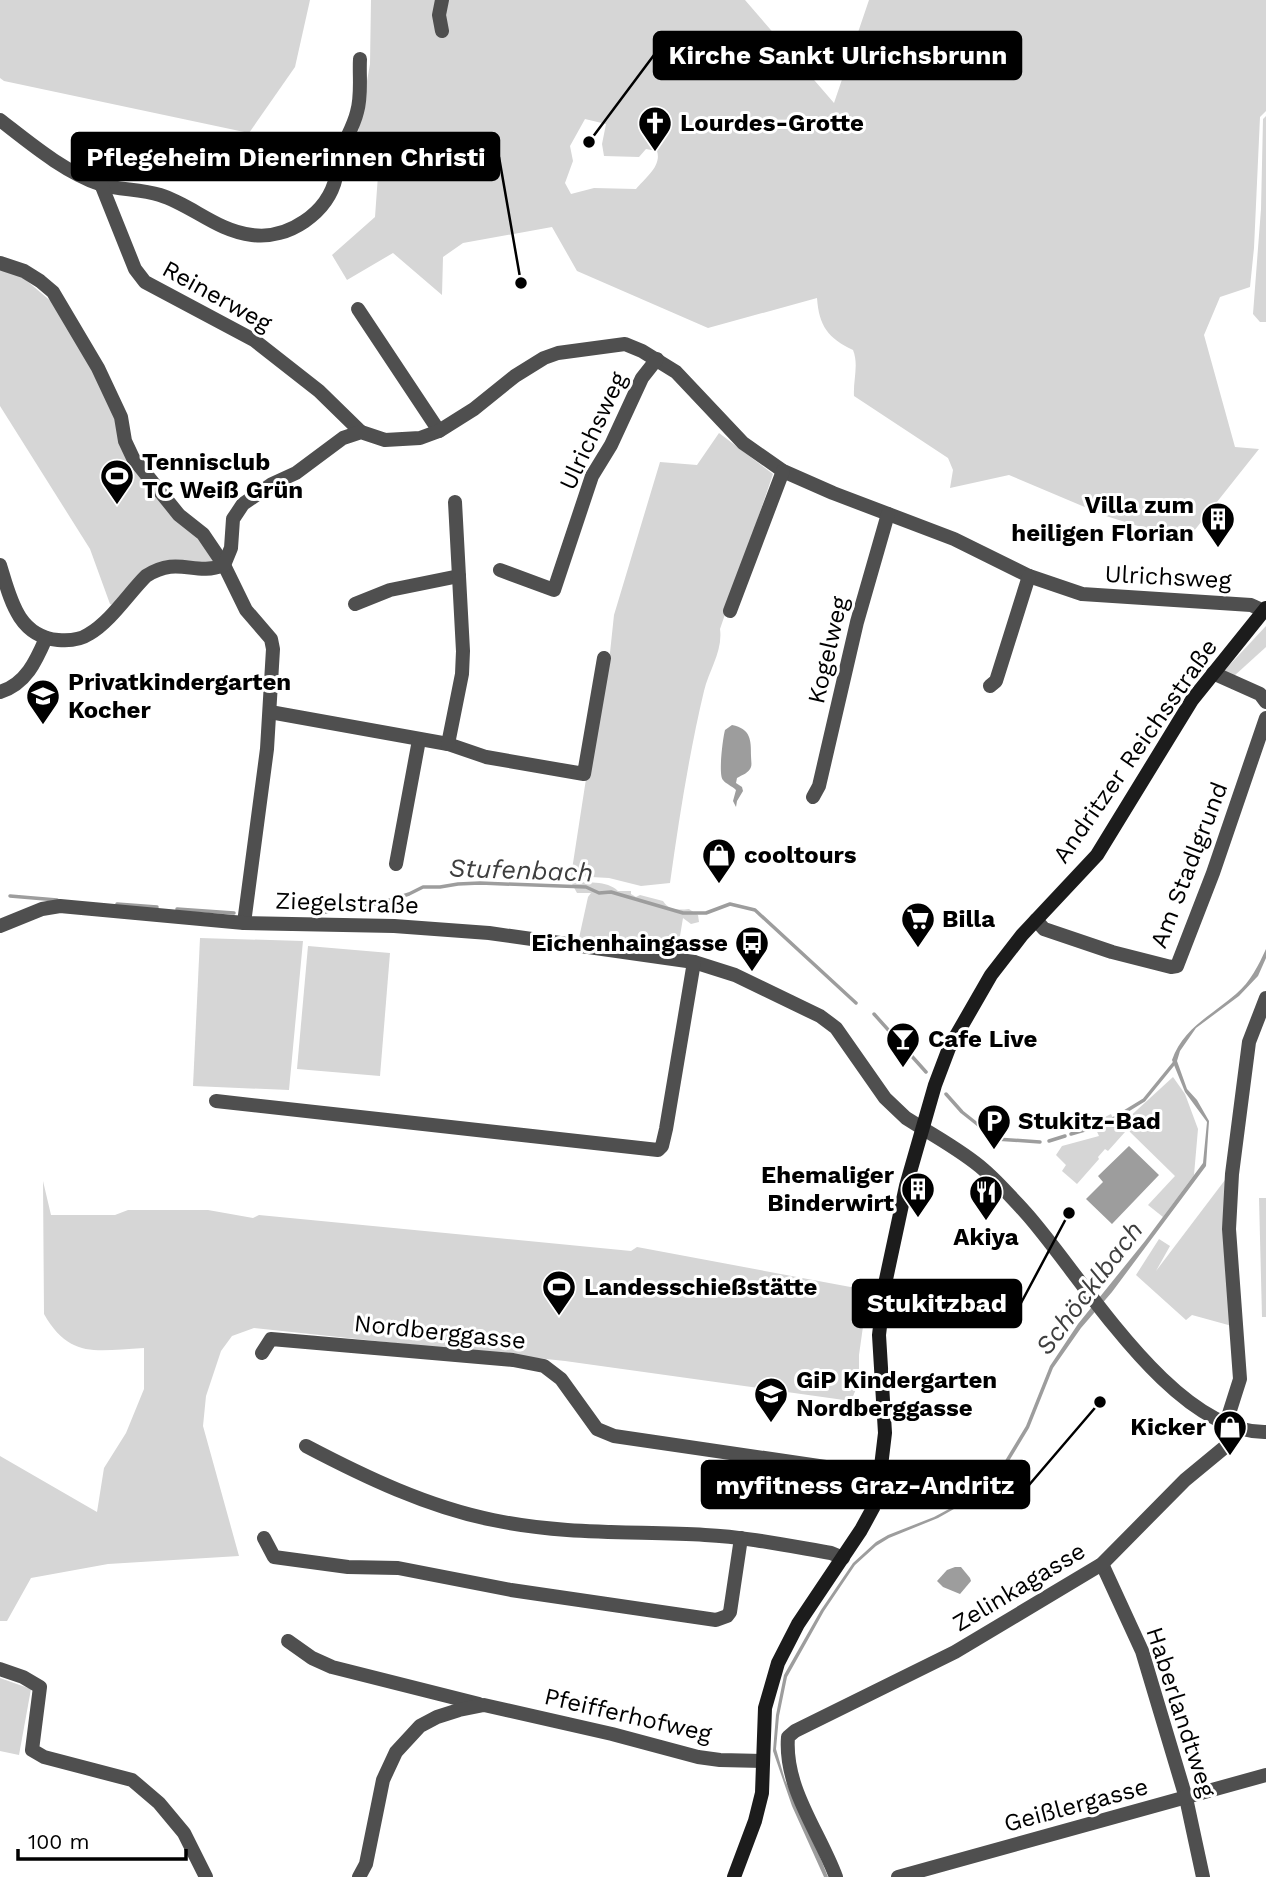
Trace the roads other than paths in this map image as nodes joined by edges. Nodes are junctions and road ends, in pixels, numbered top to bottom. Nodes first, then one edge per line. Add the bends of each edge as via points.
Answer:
1 (442, 0) edge
2 (442, 31) dead end
3 (360, 59) dead end
4 (0, 120) edge
5 (101, 184) junction
6 (0, 263) edge
7 (358, 309) dead end
8 (657, 359) junction
9 (439, 431) junction
10 (361, 432) junction
11 (783, 471) junction
12 (455, 502) dead end
13 (888, 514) junction
14 (0, 565) edge
15 (224, 565) junction
16 (500, 570) dead end
17 (460, 576) junction
18 (1029, 576) junction
19 (355, 604) dead end
20 (1265, 609) edge
21 (730, 611) dead end
22 (46, 638) junction
23 (604, 658) dead end
24 (1213, 673) junction
25 (990, 685) dead end
26 (0, 692) edge
27 (1266, 702) edge
28 (270, 712) junction
29 (1266, 718) edge
30 (419, 740) junction
31 (448, 744) junction
32 (814, 797) dead end
33 (396, 864) dead end
34 (1036, 920) junction
35 (244, 923) junction
36 (0, 926) edge
37 (694, 962) junction
38 (1266, 998) edge
39 (216, 1101) dead end
40 (922, 1128) junction
41 (262, 1353) dead end
42 (1233, 1426) junction
43 (1266, 1432) edge
44 (306, 1446) dead end
45 (880, 1475) junction
46 (264, 1538) dead end
47 (741, 1538) junction
48 (843, 1558) junction
49 (1102, 1564) junction
50 (288, 1641) dead end
51 (0, 1670) edge
52 (484, 1705) junction
53 (763, 1761) junction
54 (1266, 1775) edge
55 (1186, 1798) junction
56 (206, 1877) edge
57 (359, 1877) edge
58 (734, 1877) edge
59 (836, 1877) edge
60 (898, 1877) edge
61 (1203, 1877) edge

1 - 2 street
3 - 5 street via 358,110 336,178 326,200 302,223 273,234 253,235 211,222 157,194
4 - 5 street via 39,150
5 - 10 street, Reinerweg via 135,269 145,282 254,340 319,391
6 - 15 street via 24,271 52,292 98,368 121,417 133,458 180,515 203,534
7 - 9 street
8 - 9 street, Ulrichsweg via 625,344 553,354
8 - 11 street, Ulrichsweg via 676,372 743,443
8 - 16 street, Ulrichsweg via 642,378 592,476 554,590
9 - 10 street, Ulrichsweg via 405,440 385,440
10 - 15 street via 343,438 296,473 247,499 234,515 231,548
11 - 13 street, Ulrichsweg
11 - 21 street
12 - 17 street
13 - 18 street, Ulrichsweg via 954,539
13 - 32 street, Kogelweg
14 - 22 street via 23,623
15 - 22 street via 209,569 163,566 146,576 88,635 70,641
15 - 28 street via 246,610 273,644
17 - 19 street via 390,590
17 - 31 street via 462,674
18 - 20 street, Ulrichsweg via 1082,594
18 - 25 street via 996,681
20 - 24 main road, Andritzer Reichsstraße
22 - 26 street via 24,678
23 - 31 street via 584,774 486,757
24 - 27 street via 1260,694
24 - 34 main road, Andritzer Reichsstraße via 1177,723 1102,849
28 - 30 street
28 - 35 street
29 - 34 street, Am Stadlgrund via 1177,966 1112,952 1044,929
30 - 31 street
30 - 33 street
34 - 40 main road, Andritzer Reichsstraße via 991,975 956,1032
35 - 36 street, Ziegelstraße via 60,906
35 - 37 street, Ziegelstraße via 489,933
37 - 39 street via 663,1146 658,1150
37 - 40 street, Ziegelstraße via 749,981 820,1016 836,1028 885,1098
38 - 42 street via 1249,1042 1232,1174 1229,1229 1240,1379
40 - 42 street via 983,1169 1026,1213 1174,1392
40 - 45 main road, Andritzer Reichsstraße via 894,1238 881,1315 885,1439
41 - 45 street, Nordberggasse via 271,1339 544,1366 561,1379 597,1429 614,1436
42 - 43 street
42 - 49 street, Zelinkagasse via 1231,1442 1185,1480
44 - 47 street via 407,1493 488,1519 560,1530
45 - 48 main road, Andritzer Reichsstraße via 873,1508
46 - 47 street via 274,1558 398,1568 716,1620 730,1612
47 - 48 street
48 - 53 main road, Andritzer Reichsstraße via 798,1624 778,1663 765,1708
49 - 55 street, Haberlandtweg via 1142,1651
49 - 59 street, Zelinkagasse via 955,1652 788,1737 794,1783
50 - 52 street, Pfeifferhofweg via 332,1667
51 - 56 street via 40,1687 32,1750 132,1780 184,1833
52 - 53 street, Pfeifferhofweg via 698,1757
52 - 57 street, Pfeifferhofweg via 420,1726 396,1752 383,1780 366,1864
53 - 58 main road, Andritzer Reichsstraße via 755,1821
54 - 55 street, Geißlergasse
55 - 60 street, Geißlergasse
55 - 61 street, Haberlandtweg

